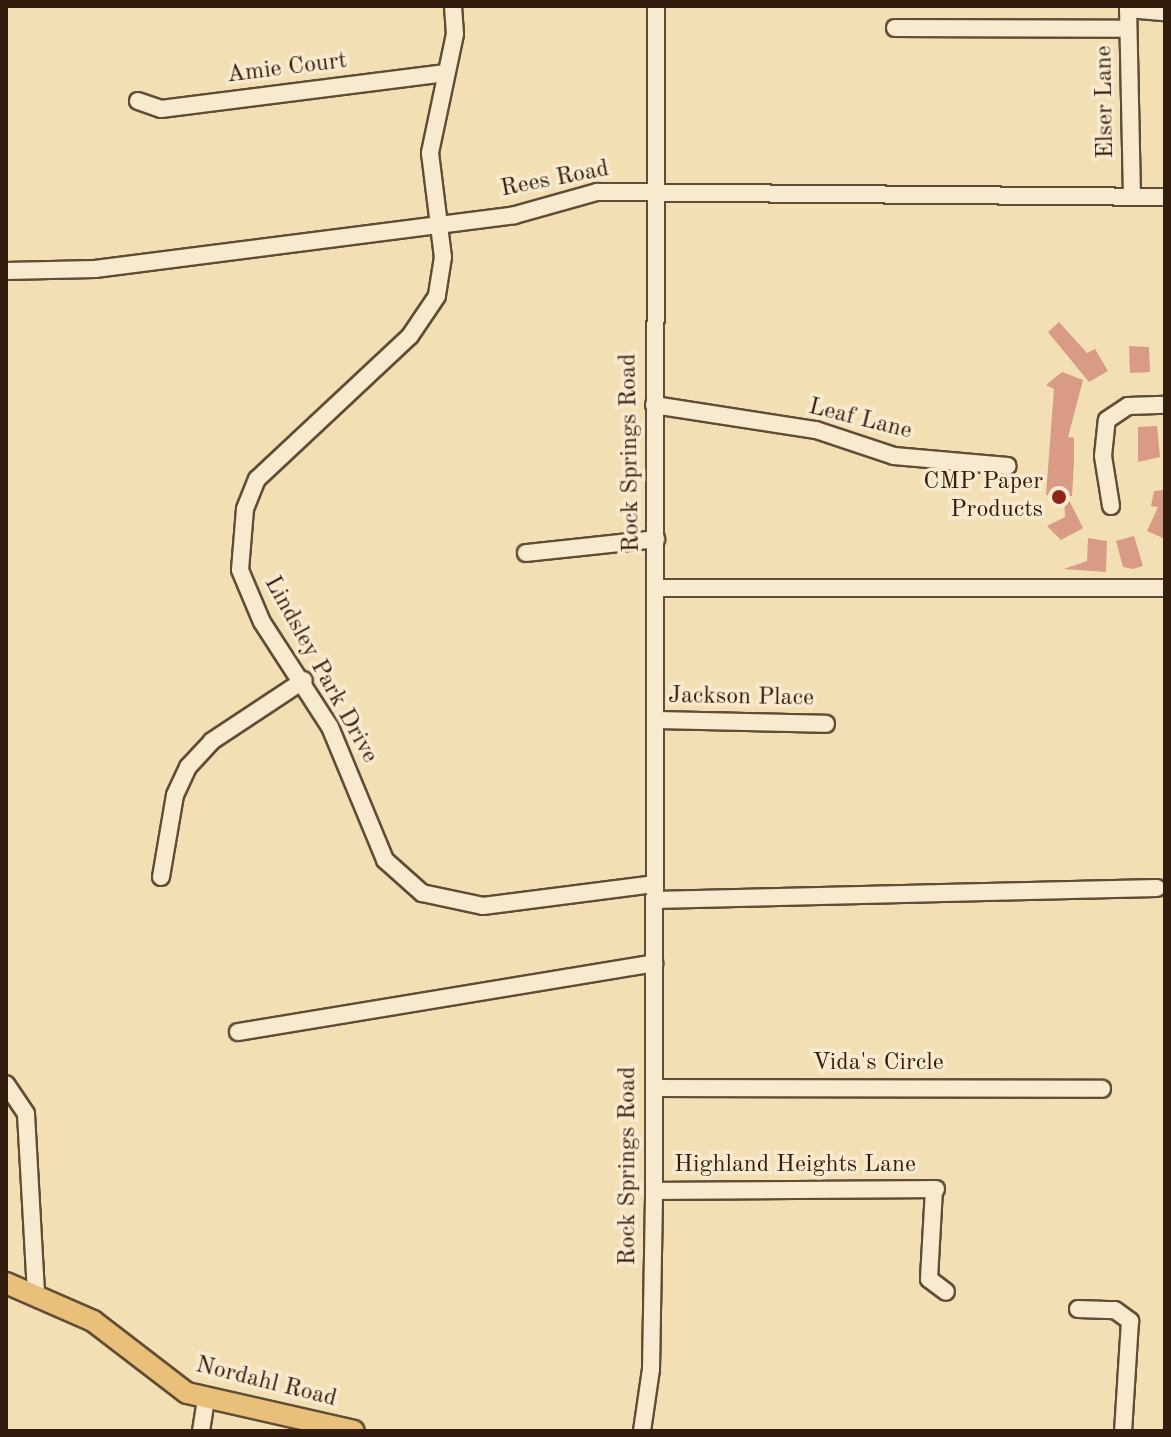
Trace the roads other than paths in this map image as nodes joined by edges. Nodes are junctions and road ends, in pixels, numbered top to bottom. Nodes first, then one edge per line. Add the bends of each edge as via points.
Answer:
1 (453, 6) edge
2 (656, 6) edge
3 (1128, 7) edge
4 (1165, 12) edge
5 (895, 28) dead end
6 (1128, 29) junction
7 (444, 73) junction
8 (138, 101) dead end
9 (654, 189) junction
10 (1132, 197) junction
11 (1165, 197) edge
12 (440, 221) junction
13 (6, 271) edge
14 (654, 405) junction
15 (1165, 405) edge
16 (1008, 466) dead end
17 (1111, 506) dead end
18 (656, 539) junction
19 (526, 553) dead end
20 (657, 588) junction
21 (1165, 588) edge
22 (304, 680) junction
23 (655, 720) junction
24 (826, 724) dead end
25 (161, 877) dead end
26 (1157, 888) dead end
27 (654, 892) junction
28 (654, 963) junction
29 (238, 1032) dead end
30 (6, 1084) edge
31 (654, 1088) junction
32 (1102, 1089) dead end
33 (654, 1191) junction
34 (6, 1283) edge
35 (946, 1292) dead end
36 (36, 1294) junction
37 (1078, 1309) dead end
38 (206, 1398) junction
39 (201, 1431) edge
40 (354, 1431) edge
41 (642, 1431) edge
42 (1123, 1431) edge

1 - 7 street, Lindsley Park Drive via 455,34
2 - 9 street, Rock Springs Road
3 - 4 street
3 - 6 street, Elser Lane
5 - 6 street
6 - 10 street, Elser Lane
7 - 8 street, Amie Court via 161,109
7 - 12 street, Lindsley Park Drive via 430,153
9 - 10 street, Rees Road
9 - 12 street, Rees Road
9 - 14 street, Rock Springs Road
10 - 11 street, Rees Road
12 - 13 street, Rees Road via 95,269
12 - 22 street, Lindsley Park Drive via 443,257 425,319 277,454 245,509 239,555 247,595
14 - 16 street, Leaf Lane via 816,430 894,456
14 - 18 street, Rock Springs Road
15 - 17 street via 1128,406 1107,420 1103,456
18 - 19 street
18 - 20 street, Rock Springs Road
20 - 21 street
20 - 23 street, Rock Springs Road
22 - 25 street via 212,741 188,767 175,795
22 - 27 street, Lindsley Park Drive via 358,789 370,833 396,873 422,893 483,906
23 - 24 street, Jackson Place
23 - 27 street, Rock Springs Road
26 - 27 street
27 - 28 street, Rock Springs Road
28 - 29 street
28 - 31 street, Rock Springs Road
30 - 36 street via 26,1114
31 - 32 street, Vida's Circle
31 - 33 street, Rock Springs Road
33 - 35 street, Highland Heights Lane via 935,1189 929,1279
33 - 41 street, Rock Springs Road via 651,1369
34 - 36 main road, Nordahl Road
36 - 38 main road, Nordahl Road via 93,1321 161,1379
37 - 42 street via 1115,1310 1130,1321
38 - 39 street
38 - 40 main road, Nordahl Road

